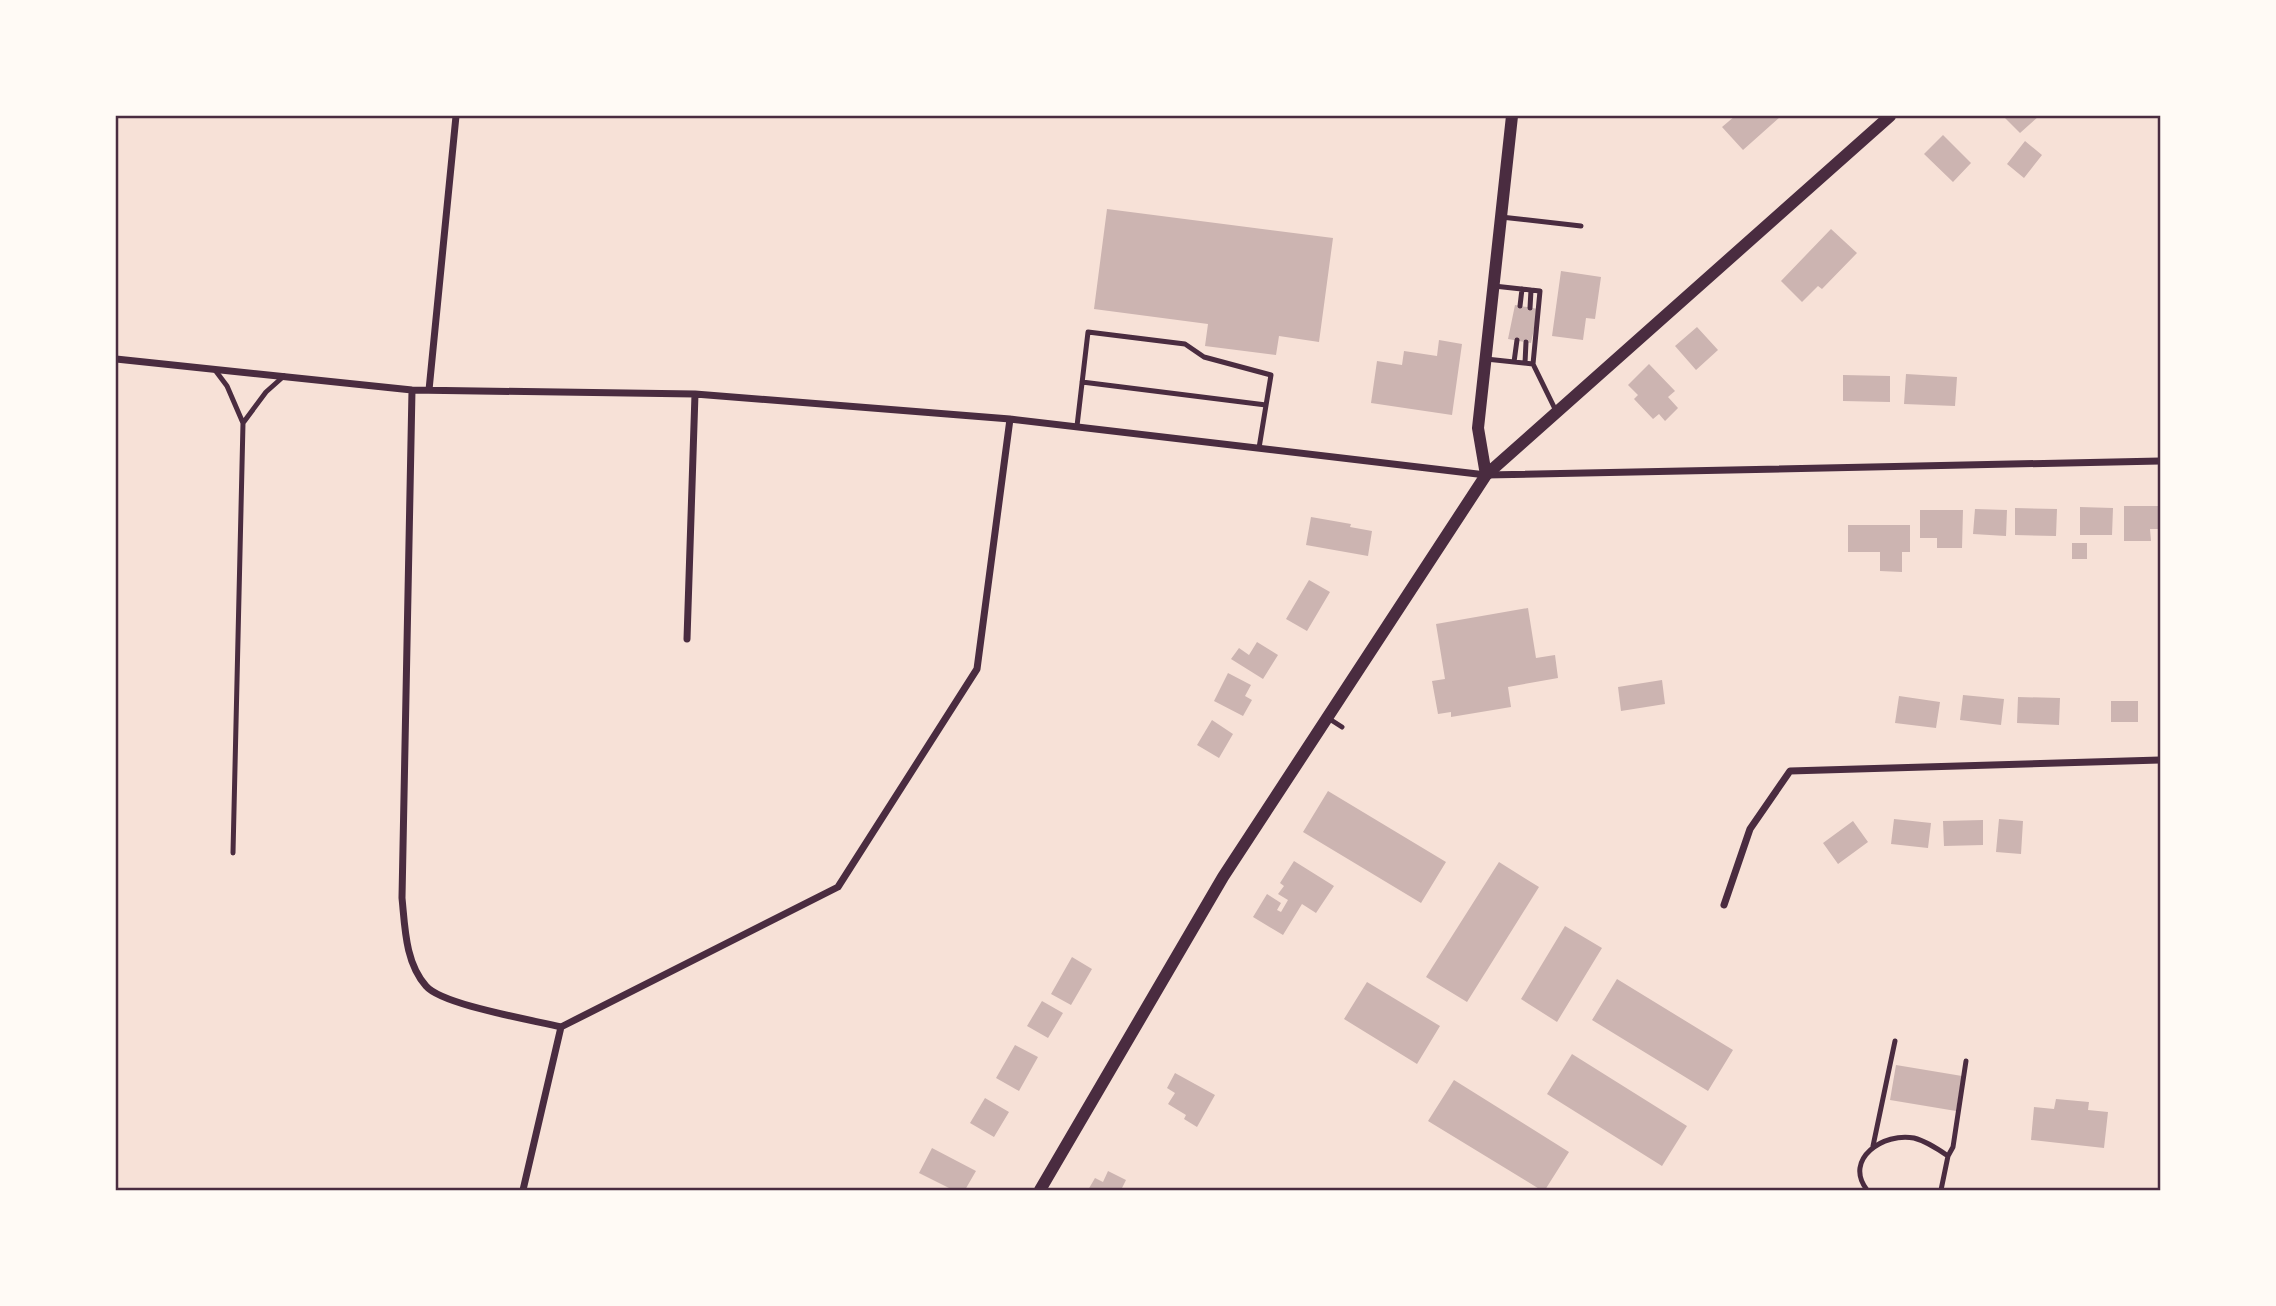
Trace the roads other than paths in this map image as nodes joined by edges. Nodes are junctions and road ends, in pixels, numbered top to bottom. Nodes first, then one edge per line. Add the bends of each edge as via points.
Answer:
1 (456, 116) edge
2 (1512, 116) edge
3 (1890, 116) edge
4 (1501, 217) junction
5 (1581, 226) dead end
6 (1494, 286) junction
7 (1522, 289) junction
8 (1531, 290) junction
9 (1520, 306) dead end
10 (1530, 308) dead end
11 (1517, 340) dead end
12 (1526, 342) dead end
13 (116, 359) edge
14 (1486, 359) junction
15 (1514, 362) junction
16 (1525, 363) junction
17 (1533, 364) junction
18 (214, 369) junction
19 (284, 376) junction
20 (1082, 382) junction
21 (412, 390) junction
22 (429, 390) junction
23 (695, 394) junction
24 (1266, 405) junction
25 (1557, 413) junction
26 (1010, 419) junction
27 (243, 423) junction
28 (1077, 426) junction
29 (1259, 448) junction
30 (2161, 461) edge
31 (1486, 475) junction
32 (687, 639) dead end
33 (1328, 718) junction
34 (1342, 727) dead end
35 (2161, 760) edge
36 (233, 853) dead end
37 (1724, 905) dead end
38 (561, 1027) junction
39 (1895, 1041) dead end
40 (1966, 1061) dead end
41 (1873, 1146) junction
42 (1948, 1156) junction
43 (523, 1191) edge
44 (1040, 1191) edge
45 (1867, 1191) edge
46 (1941, 1191) edge

1 - 22 street
2 - 4 street
3 - 25 street
4 - 5 lane
4 - 6 street
6 - 7 lane
6 - 14 street
7 - 8 lane
7 - 9 lane
8 - 10 lane
8 - 17 lane via 1540,291
11 - 15 lane
12 - 16 lane
13 - 18 street
14 - 15 lane
14 - 31 street via 1478,428
15 - 16 lane
16 - 17 lane
17 - 25 lane
18 - 19 street
18 - 27 lane
19 - 21 street
19 - 27 lane
20 - 24 lane
20 - 24 lane via 1088,332 1185,344 1204,357 1271,375
20 - 28 lane
21 - 22 street
21 - 38 street via 402,898 405,938 427,988 450,1000
22 - 23 street
23 - 26 street
23 - 32 street
24 - 29 lane
25 - 31 street
26 - 28 street
26 - 38 street via 977,669 838,887
27 - 36 lane
28 - 29 street
29 - 31 street
30 - 31 street
31 - 33 street
33 - 34 lane
33 - 44 street via 1223,877
35 - 37 street via 1790,772 1750,829
38 - 43 street
39 - 41 lane
40 - 42 lane
41 - 42 lane via 1894,1138 1914,1138
41 - 45 lane via 1862,1161 1860,1175
42 - 46 lane

